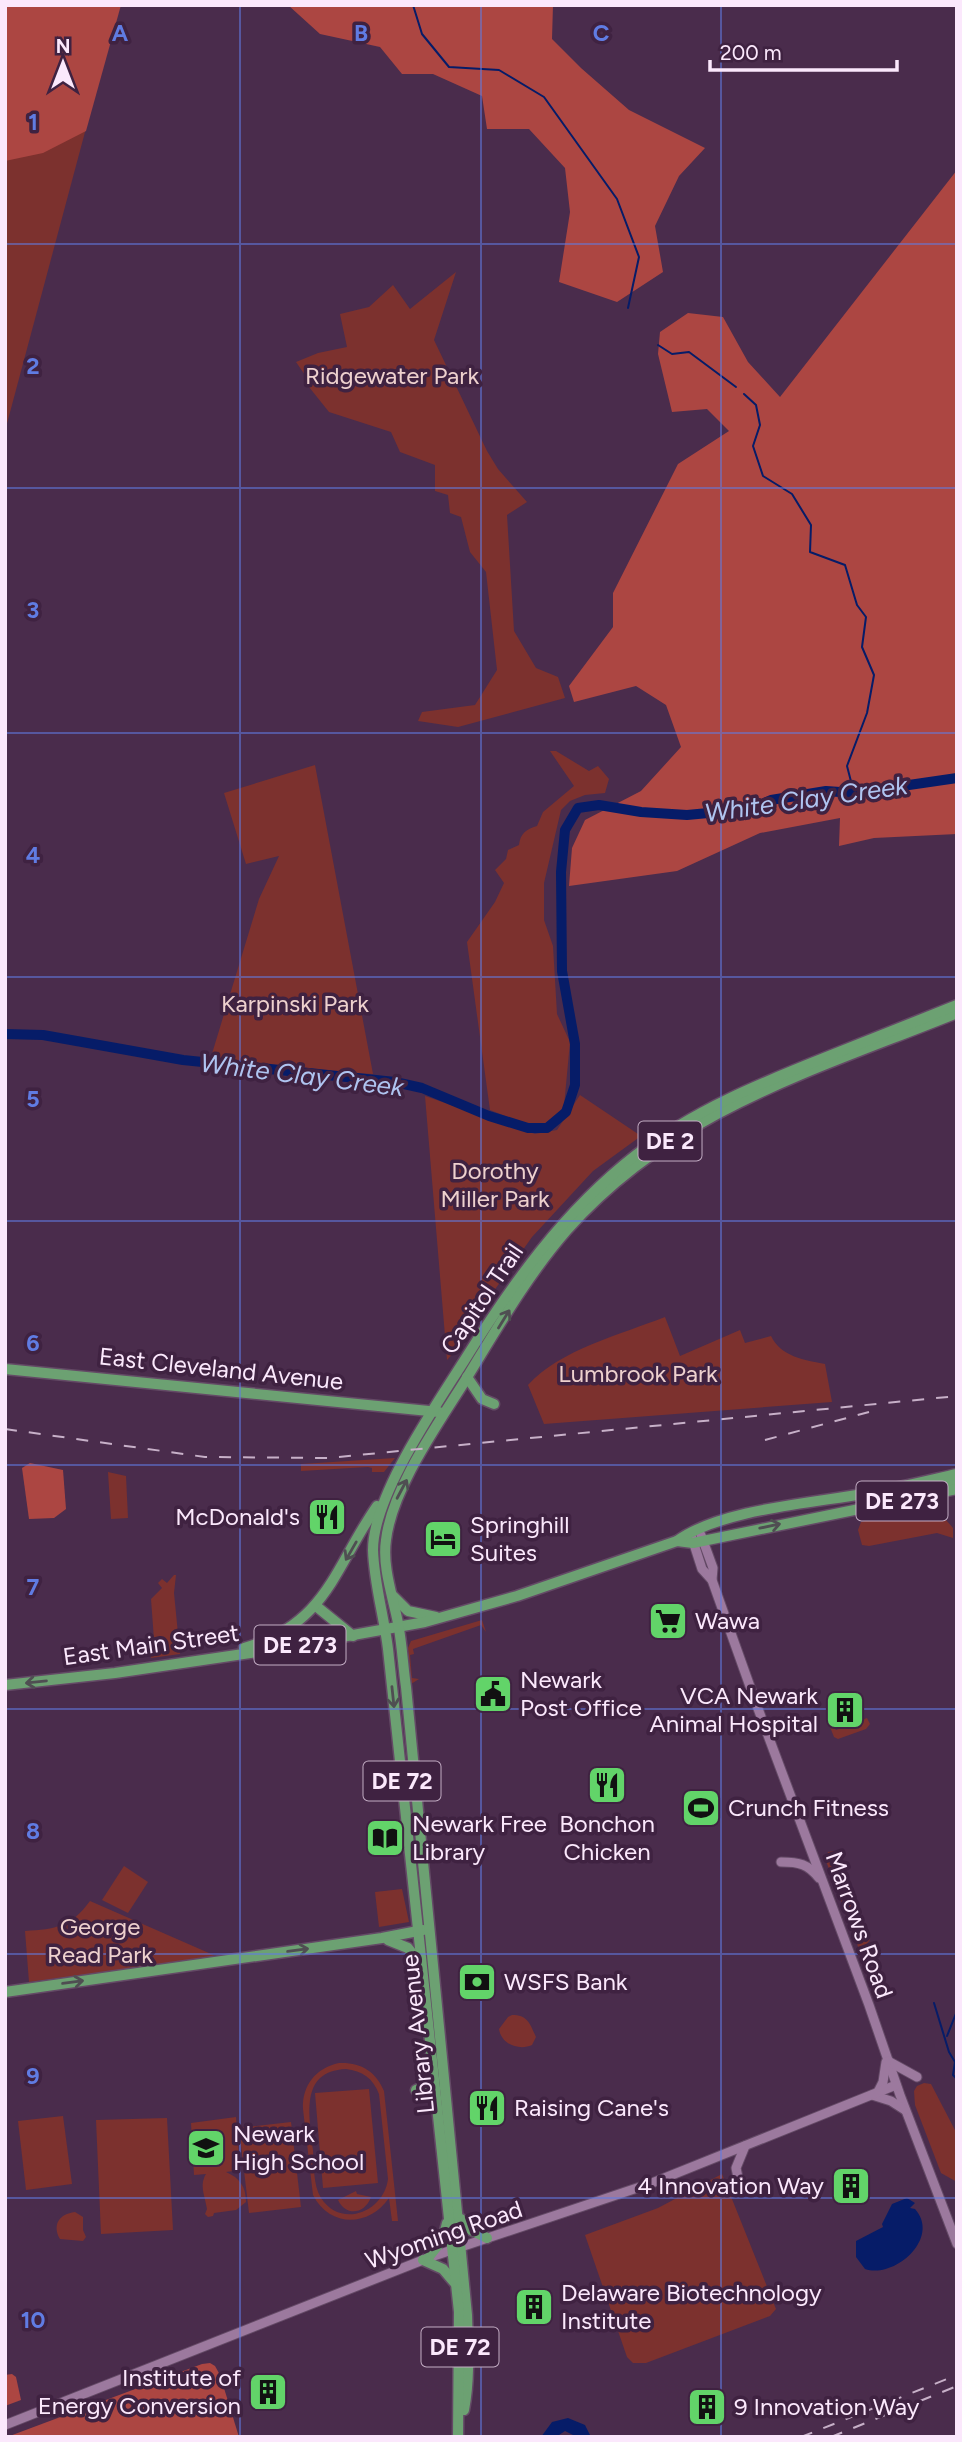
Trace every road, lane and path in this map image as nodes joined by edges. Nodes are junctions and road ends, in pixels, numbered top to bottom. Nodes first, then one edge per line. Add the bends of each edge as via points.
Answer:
1 (957, 1005) edge
2 (957, 1013) edge
3 (5, 1369) edge
4 (467, 1377) junction
5 (494, 1404) dead end
6 (433, 1411) junction
7 (446, 1412) junction
8 (957, 1474) edge
9 (957, 1481) edge
10 (919, 1482) junction
11 (957, 1489) edge
12 (387, 1493) junction
13 (902, 1501) junction
14 (848, 1513) junction
15 (696, 1536) junction
16 (392, 1596) junction
17 (316, 1605) junction
18 (442, 1618) junction
19 (399, 1627) junction
20 (386, 1629) junction
21 (353, 1636) junction
22 (214, 1658) junction
23 (5, 1685) edge
24 (782, 1862) dead end
25 (823, 1883) junction
26 (423, 1930) junction
27 (383, 1938) junction
28 (422, 1968) junction
29 (5, 1992) edge
30 (427, 2015) junction
31 (887, 2058) junction
32 (917, 2077) dead end
33 (896, 2085) junction
34 (875, 2094) junction
35 (905, 2110) junction
36 (438, 2113) junction
37 (745, 2146) junction
38 (739, 2182) dead end
39 (454, 2212) junction
40 (486, 2238) junction
41 (957, 2244) edge
42 (457, 2248) junction
43 (426, 2259) junction
44 (457, 2286) junction
45 (5, 2425) edge
46 (458, 2437) edge

1 - 6 main road, Capitol Trail / DE 2 via 735,1094 637,1154 574,1210 539,1251
4 -> 2 main road, Capitol Trail / DE 2 via 554,1246 642,1160 741,1101
3 - 6 main road, East Cleveland Avenue
4 - 5 main road via 482,1399
4 - 7 main road, Capitol Trail / DE 2
6 - 7 main road, East Cleveland Avenue
6 - 12 main road, Capitol Trail / DE 2
16 -> 7 main road, Capitol Trail / DE 2 via 385,1554 391,1514
8 - 10 main road, DE 273
9 - 13 main road
10 - 14 main road via 857,1502
10 - 15 main road, DE 273 via 772,1509
11 - 13 main road, DE 273
12 -> 17 main road
12 - 20 main road, Capitol Trail / DE 2 via 373,1550
13 - 14 main road, DE 273
15 -> 14 main road, DE 273
15 - 18 main road, DE 273
15 - 25 street, Marrows Road via 702,1569 712,1580
16 - 18 main road via 408,1611
16 - 19 main road, Capitol Trail / DE 2
17 - 21 main road
17 - 22 main road via 281,1633
18 - 19 main road, DE 273
19 - 20 main road, DE 273
19 - 26 main road, Library Avenue / DE 72
20 - 21 main road, East Main Street / DE 273
20 -> 26 main road, Library Avenue / DE 72
21 - 22 main road, East Main Street / DE 273
22 -> 23 main road, East Main Street / DE 273
24 - 25 street via 810,1868
25 - 31 street, Marrows Road
26 - 27 main road
26 - 28 main road, Library Avenue / DE 72
26 - 39 main road, Library Avenue / DE 72
27 - 28 main road via 408,1948
29 -> 27 main road
28 - 30 main road, Library Avenue / DE 72
30 - 36 main road, Library Avenue / DE 72
30 - 36 main road via 428,2081 416,2090 427,2094
31 - 32 street
31 - 33 street, Marrows Road
31 - 34 street via 883,2082
33 - 34 street, Wyoming Road
33 - 35 street, Marrows Road
34 - 35 street
34 - 37 street, Wyoming Road
35 - 41 street, Marrows Road
36 - 39 main road, Library Avenue / DE 72
37 - 38 street via 736,2168
37 - 40 street, Wyoming Road
39 - 40 main road
39 - 42 main road, Library Avenue / DE 72
39 - 43 main road via 443,2239
40 - 42 street, Wyoming Road
42 - 43 street, Wyoming Road
42 - 44 main road, Library Avenue / DE 72
42 - 46 main road, Library Avenue / DE 72 via 469,2353
43 - 44 main road via 449,2273
43 - 45 street, Wyoming Road
44 - 46 main road, Library Avenue / DE 72

